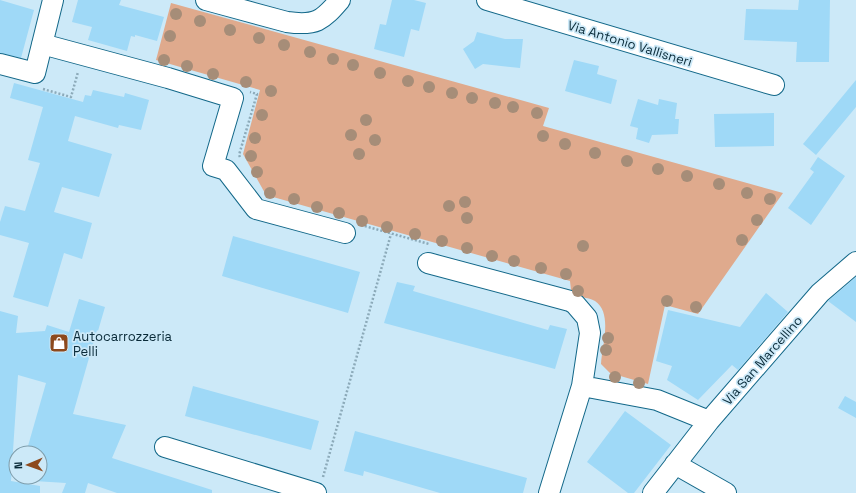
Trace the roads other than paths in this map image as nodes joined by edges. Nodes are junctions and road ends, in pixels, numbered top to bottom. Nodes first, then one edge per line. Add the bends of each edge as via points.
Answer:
1 (53, 0) edge
2 (206, 0) edge
3 (340, 0) edge
4 (487, 0) edge
5 (42, 44) junction
6 (0, 64) edge
7 (774, 85) dead end
8 (345, 233) road end
9 (856, 262) edge
10 (428, 263) road end
11 (582, 386) junction
12 (709, 421) junction
13 (165, 447) dead end
14 (675, 464) junction
15 (319, 485) edge
16 (549, 493) edge
17 (653, 493) edge
18 (726, 493) edge

1 - 5 street
2 - 3 street via 300,24 322,19
4 - 7 street, Via Antonio Vallisneri
5 - 6 street via 35,73
5 - 8 street via 233,98 213,166 226,170 256,208
9 - 12 street, Via San Marcellino via 820,293
10 - 11 street via 575,304 589,324 590,334
11 - 12 street via 657,400
11 - 16 street
12 - 14 street, Via San Marcellino
13 - 15 street
14 - 17 street, Via San Marcellino
14 - 18 street

